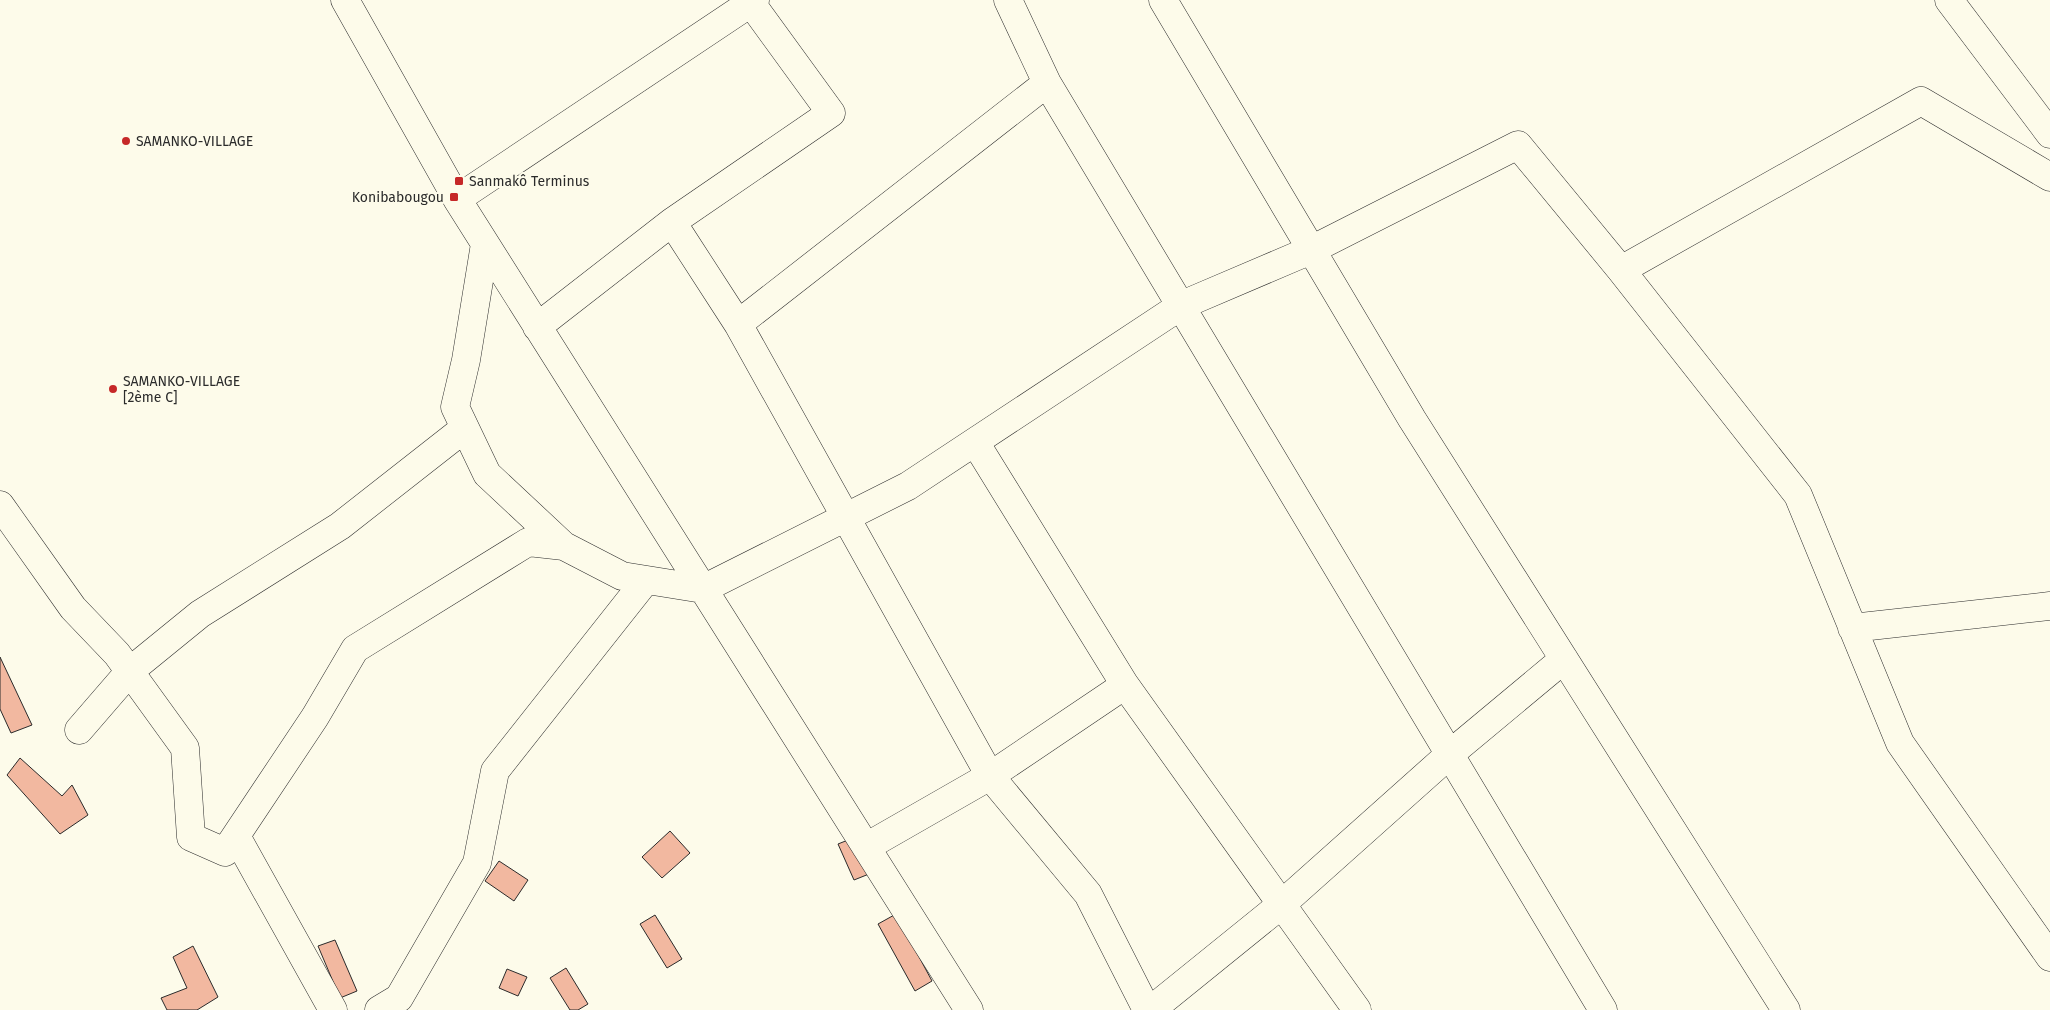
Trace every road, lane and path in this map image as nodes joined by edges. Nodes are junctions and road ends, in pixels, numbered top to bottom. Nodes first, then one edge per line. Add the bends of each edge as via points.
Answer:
1 (345, 0) edge
2 (1008, 0) edge
3 (1163, 0) edge
4 (1949, 0) edge
5 (753, 2) edge
6 (1047, 82) junction
7 (2050, 134) edge
8 (2050, 177) edge
9 (456, 199) junction
10 (672, 222) junction
11 (485, 244) junction
12 (1311, 250) junction
13 (1622, 270) junction
14 (1182, 305) junction
15 (738, 324) junction
16 (537, 327) junction
17 (465, 428) junction
18 (975, 442) junction
19 (0, 505) edge
20 (847, 517) junction
21 (564, 546) junction
22 (646, 580) junction
23 (703, 589) junction
24 (2050, 606) edge
25 (1852, 628) junction
26 (1564, 659) junction
27 (130, 671) junction
28 (1125, 685) junction
29 (80, 730) dead end
30 (1450, 754) junction
31 (990, 776) junction
32 (236, 836) junction
33 (866, 847) junction
34 (1282, 904) junction
35 (2050, 957) edge
36 (398, 1006) edge
37 (334, 1010) edge
38 (969, 1010) edge
39 (1147, 1010) edge
40 (1151, 1010) edge
41 (1357, 1010) edge
42 (1603, 1010) edge
43 (1786, 1010) edge

1 - 9 street
2 - 6 street
3 - 12 street
4 - 7 street
5 - 9 street
5 - 10 street via 831,113
6 - 14 street
6 - 15 street
8 - 13 street via 1921,101
9 - 11 street
10 - 15 street
10 - 16 street
11 - 16 street
11 - 17 street via 455,407
12 - 13 street via 1518,145
12 - 14 street
12 - 26 street via 1412,419
13 - 25 street via 1798,495
14 - 18 street
14 - 30 street
15 - 20 street
16 - 23 street
17 - 21 street via 487,474
17 - 27 street via 340,526 200,614
18 - 20 street via 908,486
18 - 28 street
19 - 27 street via 73,608 118,654
20 - 23 street
20 - 31 street
21 - 22 street via 622,576
21 - 32 street via 528,542 355,649 315,717
22 - 23 street
22 - 36 street via 495,771 477,863
23 - 33 street
24 - 25 street
25 - 35 street via 1900,743
26 - 30 street
26 - 43 street
27 - 29 street
27 - 32 street via 185,748 192,838 225,852
28 - 31 street
28 - 34 street
30 - 34 street
30 - 42 street
31 - 33 street
31 - 39 street via 1088,894
32 - 37 street
33 - 38 street
34 - 40 street
34 - 41 street

